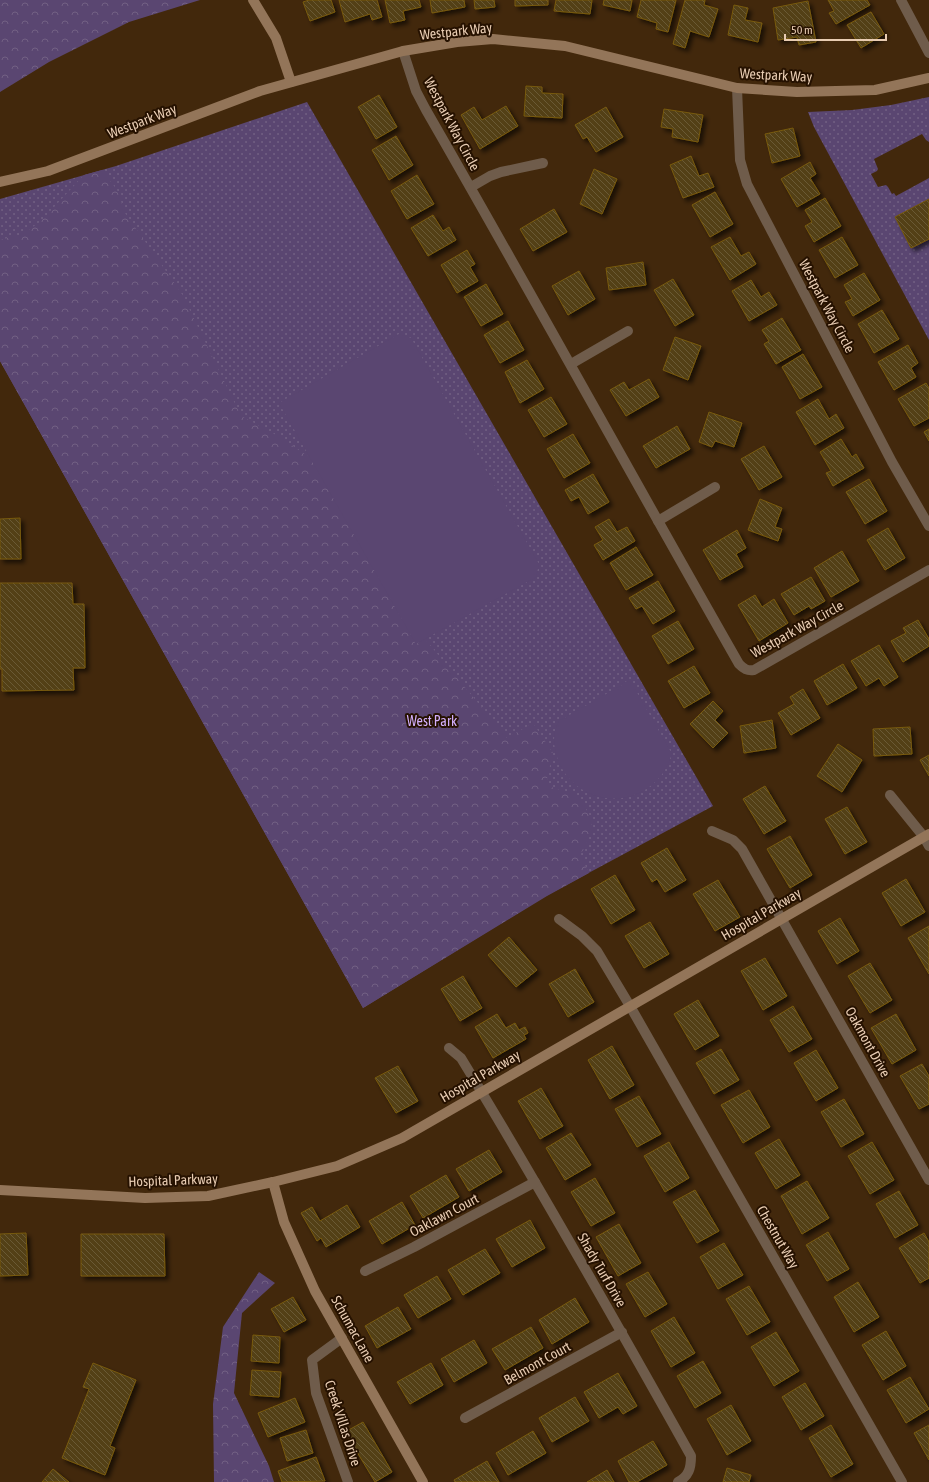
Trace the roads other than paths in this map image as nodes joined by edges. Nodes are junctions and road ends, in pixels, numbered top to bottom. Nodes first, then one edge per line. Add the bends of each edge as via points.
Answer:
1 (254, 0) edge
2 (901, 0) edge
3 (403, 51) junction
4 (929, 53) edge
5 (929, 78) edge
6 (291, 82) junction
7 (737, 88) junction
8 (543, 164) dead end
9 (0, 182) edge
10 (470, 188) junction
11 (628, 331) dead end
12 (571, 364) junction
13 (715, 488) dead end
14 (658, 521) junction
15 (929, 526) edge
16 (929, 570) edge
17 (890, 795) dead end
18 (712, 831) dead end
19 (926, 835) edge
20 (929, 846) edge
21 (782, 918) junction
22 (559, 919) dead end
23 (630, 1006) junction
24 (449, 1048) dead end
25 (481, 1092) junction
26 (929, 1180) edge
27 (273, 1182) junction
28 (535, 1182) junction
29 (0, 1190) edge
30 (365, 1271) dead end
31 (622, 1332) junction
32 (342, 1338) junction
33 (465, 1418) dead end
34 (348, 1482) edge
35 (423, 1482) edge
36 (678, 1482) edge
37 (902, 1482) edge

1 - 6 street via 276,38
2 - 4 street
3 - 6 street, Westpark Way
3 - 7 street, Westpark Way via 493,39 565,46
3 - 10 street, Westpark Way Circle via 419,97
5 - 7 street, Westpark Way via 875,90 797,92
6 - 9 street, Westpark Way via 260,91 48,171
7 - 15 street, Westpark Way Circle via 740,160 747,184 892,462
8 - 10 street, Westpark Way Circle via 500,172
10 - 12 street, Westpark Way Circle
11 - 12 street
12 - 14 street, Westpark Way Circle
13 - 14 street
14 - 16 street, Westpark Way Circle via 739,664 748,670 754,670
17 - 19 street
18 - 21 street, Oakmont Drive via 733,840 742,849
19 - 20 street
19 - 21 street, Hospital Parkway
21 - 23 street, Hospital Parkway
21 - 26 street, Oakmont Drive
22 - 23 street, Chestnut Way via 597,951
23 - 25 street, Hospital Parkway
23 - 37 street, Chestnut Way
24 - 25 street, Shady Turf Drive via 461,1058
25 - 27 street, Hospital Parkway via 402,1138 337,1166
25 - 28 street, Shady Turf Drive
27 - 29 street, Hospital Parkway via 208,1196 145,1198
27 - 32 street, Schumac Lane via 284,1222 299,1257
28 - 30 street, Oaklawn Court
28 - 31 street, Shady Turf Drive
31 - 33 street, Belmont Court
31 - 36 street, Shady Turf Drive via 691,1456 688,1473
32 - 34 street, Creek Villas Drive via 312,1360 316,1393
32 - 35 street, Schumac Lane

